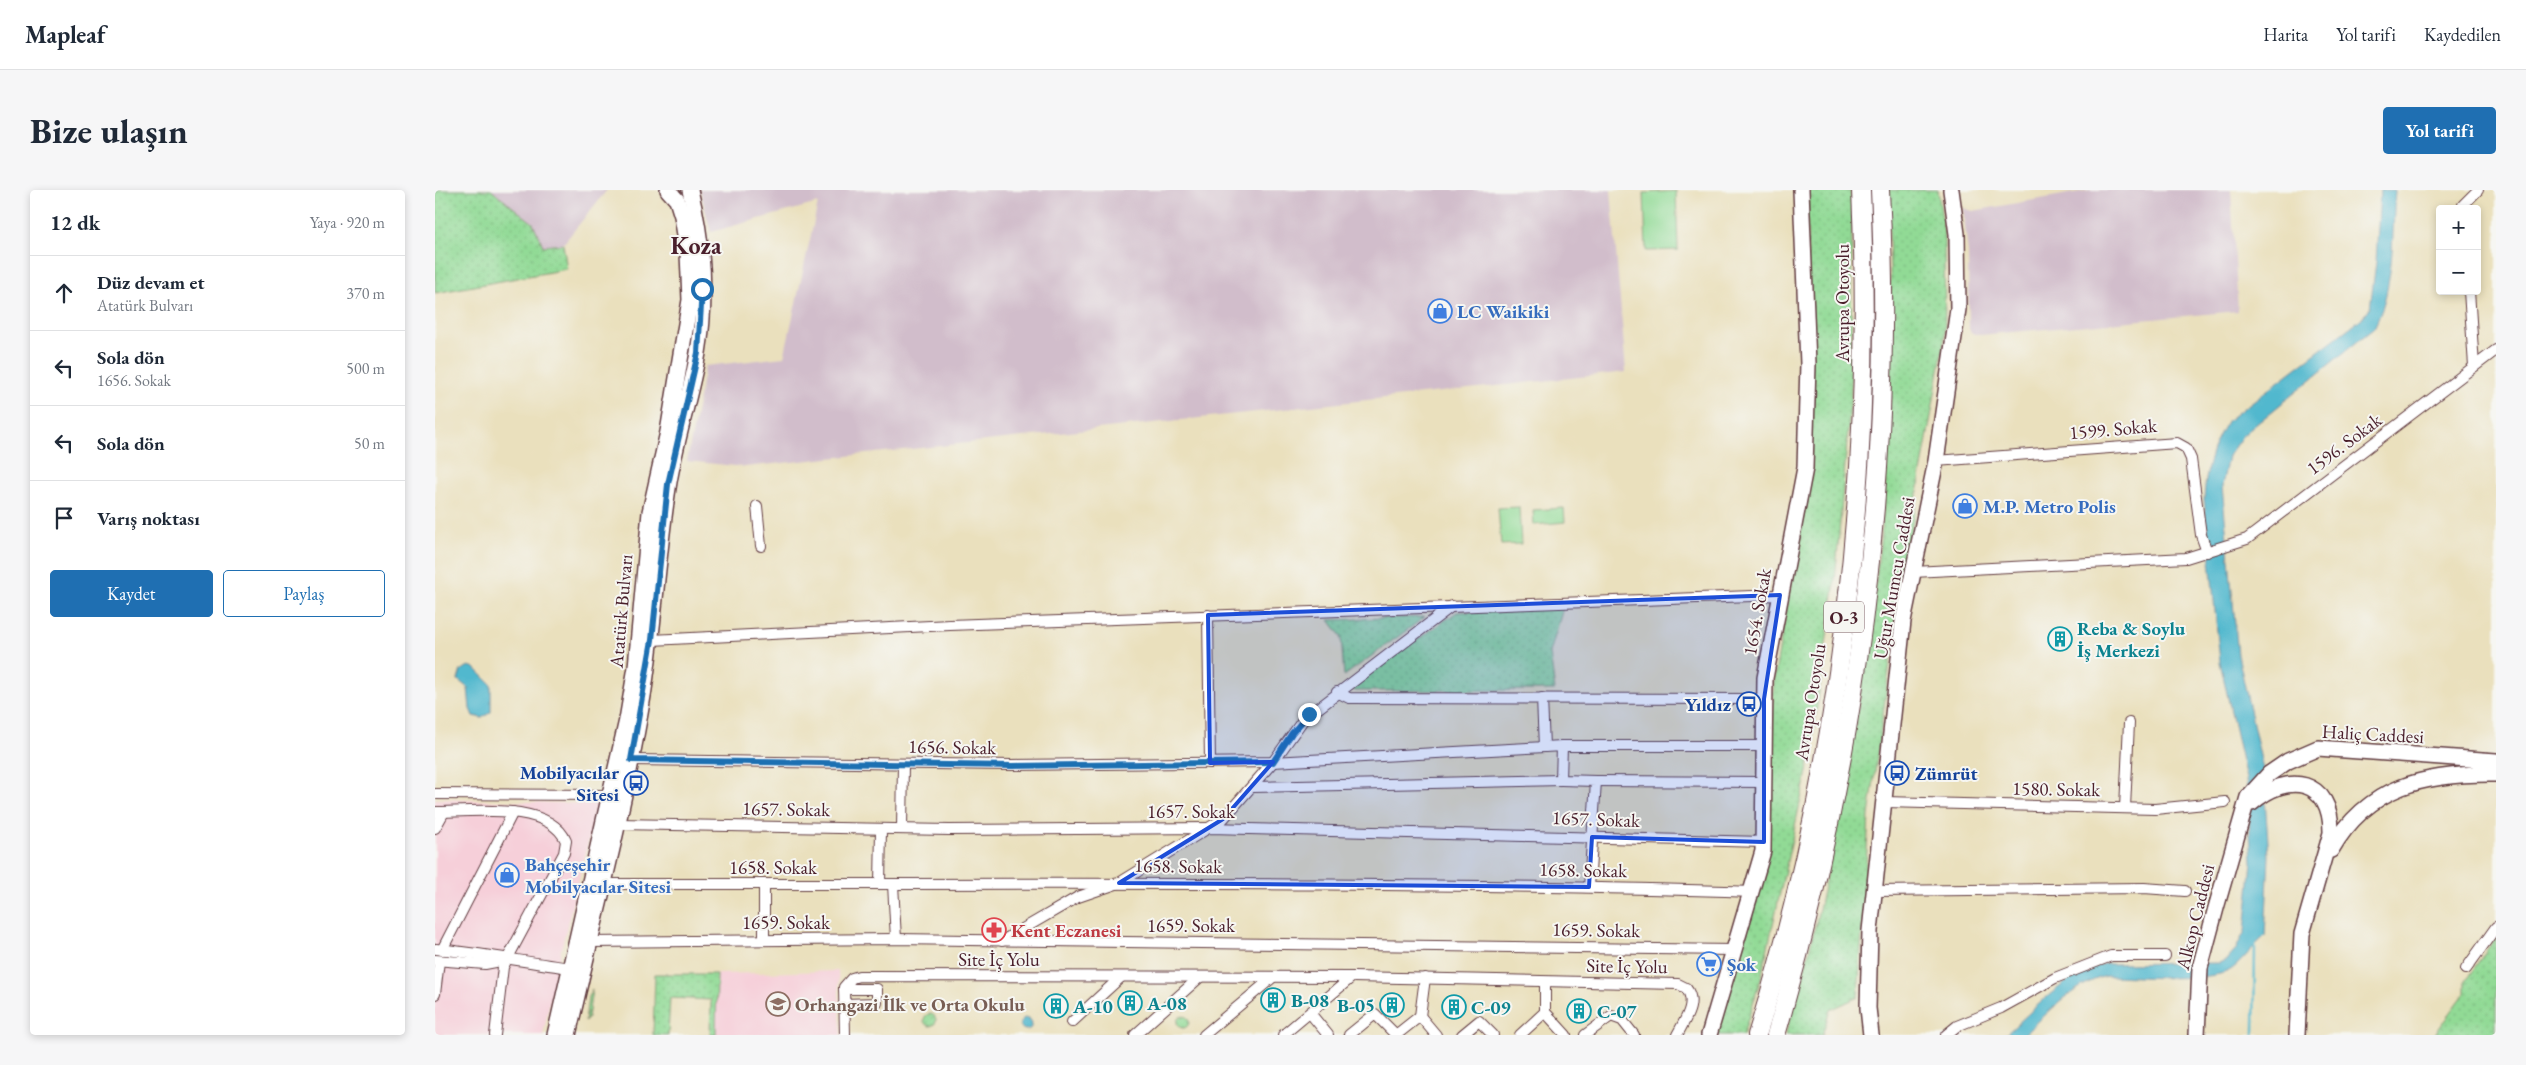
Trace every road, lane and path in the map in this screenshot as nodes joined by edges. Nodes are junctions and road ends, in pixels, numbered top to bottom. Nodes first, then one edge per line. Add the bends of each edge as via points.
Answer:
1 (668, 190) edge
2 (690, 190) edge
3 (1801, 190) edge
4 (1861, 190) edge
5 (1880, 190) edge
6 (1951, 190) edge
7 (2478, 190) edge
8 (2463, 205) edge
9 (2469, 295) edge
10 (682, 350) junction
11 (2496, 350) edge
12 (698, 353) junction
13 (2475, 366) junction
14 (1936, 461) junction
15 (757, 506) dead end
16 (657, 512) junction
17 (761, 546) dead end
18 (2207, 552) junction
19 (1913, 572) junction
20 (1780, 595) junction
21 (1452, 606) junction
22 (1208, 615) junction
23 (652, 640) junction
24 (1337, 692) junction
25 (1542, 698) junction
26 (1764, 700) junction
27 (2129, 722) dead end
28 (1562, 746) junction
29 (1765, 746) junction
30 (1544, 747) junction
31 (631, 760) junction
32 (2496, 761) edge
33 (1273, 762) junction
34 (1210, 763) junction
35 (903, 764) junction
36 (2496, 774) edge
37 (1561, 780) junction
38 (1595, 781) junction
39 (1765, 782) junction
40 (1253, 786) junction
41 (435, 794) edge
42 (609, 795) junction
43 (1885, 802) junction
44 (2225, 802) dead end
45 (2125, 808) junction
46 (2244, 811) junction
47 (439, 812) edge
48 (513, 812) junction
49 (618, 824) junction
50 (435, 828) edge
51 (881, 828) junction
52 (1211, 828) junction
53 (902, 829) junction
54 (1592, 837) junction
55 (1764, 842) junction
56 (2322, 864) junction
57 (1119, 883) junction
58 (603, 884) junction
59 (764, 884) junction
60 (880, 884) junction
61 (893, 884) junction
62 (1589, 887) junction
63 (1875, 890) junction
64 (2185, 891) dead end
65 (1753, 892) junction
66 (2496, 927) edge
67 (896, 939) junction
68 (764, 940) junction
69 (589, 942) junction
70 (1002, 942) junction
71 (438, 949) edge
72 (1733, 950) junction
73 (2165, 956) dead end
74 (437, 960) edge
75 (507, 960) junction
76 (570, 968) junction
77 (2466, 969) dead end
78 (877, 976) junction
79 (1121, 977) junction
80 (1200, 977) junction
81 (1352, 977) junction
82 (1271, 978) junction
83 (1425, 978) junction
84 (1545, 982) junction
85 (844, 989) junction
86 (877, 989) junction
87 (435, 994) edge
88 (844, 1004) junction
89 (1545, 1012) junction
90 (1310, 1013) junction
91 (1715, 1015) junction
92 (1420, 1016) junction
93 (1072, 1022) dead end
94 (495, 1035) edge
95 (555, 1035) edge
96 (568, 1035) edge
97 (845, 1035) edge
98 (1135, 1035) edge
99 (1204, 1035) edge
100 (1283, 1035) edge
101 (1328, 1035) edge
102 (1349, 1035) edge
103 (1436, 1035) edge
104 (1462, 1035) edge
105 (1493, 1035) edge
106 (1520, 1035) edge
107 (1565, 1035) edge
108 (1585, 1035) edge
109 (1634, 1035) edge
110 (1677, 1035) edge
111 (1700, 1035) edge
112 (1709, 1035) edge
113 (1757, 1035) edge
114 (1776, 1035) edge
115 (1871, 1035) edge
116 (1946, 1035) edge
117 (2197, 1035) edge
118 (2297, 1035) edge

1 - 10 main road, Atatürk Bulvarı via 679,206 688,253 689,300
2 - 12 main road, Atatürk Bulvarı via 701,257
3 - 20 main road, 1654. Sokak via 1808,364 1805,468
4 - 113 highway, Avrupa Otoyolu / O-3 via 1864,320 1861,421 1857,505 1844,617 1828,729 1798,880
5 - 114 highway, O-3 via 1882,378 1868,582 1833,810 1798,960
6 - 14 main road, Uğur Mumcu Caddesi via 1957,234 1958,309
7 - 8 street
9 - 13 street
10 - 12 main road
10 - 16 main road, Atatürk Bulvarı
11 - 13 street, 1596. Sokak
12 - 16 main road, Atatürk Bulvarı via 668,484
13 - 18 street, 1596. Sokak via 2247,539
14 - 18 street, 1599. Sokak via 2177,443 2186,448 2191,459 2201,535
14 - 19 main road, Uğur Mumcu Caddesi
15 - 17 street
16 - 23 main road, Atatürk Bulvarı
16 - 42 main road, Atatürk Bulvarı via 636,668
18 - 19 street, 1596. Sokak via 2186,558
19 - 43 main road, Uğur Mumcu Caddesi via 1903,622
20 - 21 street
20 - 26 main road, 1654. Sokak via 1768,657
21 - 22 street
21 - 24 street
22 - 23 street
22 - 34 street
23 - 31 main road, Atatürk Bulvarı
24 - 25 street via 1349,698
24 - 33 street via 1303,720
25 - 26 street
25 - 30 street
26 - 29 main road, 1654. Sokak
27 - 45 street
28 - 29 street, 1656. Sokak
28 - 30 street, 1656. Sokak
28 - 37 street
29 - 39 main road, 1654. Sokak
30 - 33 street, 1656. Sokak
31 - 35 street, 1656. Sokak
31 - 49 main road, Atatürk Bulvarı
32 - 46 main road, Haliç Caddesi via 2318,748 2288,760 2269,774 2248,797
33 - 34 street, 1656. Sokak
33 - 40 street
34 - 35 street, 1656. Sokak
35 - 53 street
36 - 56 main road via 2462,773 2430,778 2387,792 2365,808 2338,837
37 - 38 street
37 - 40 street
38 - 39 street
38 - 54 street
39 - 55 main road, 1654. Sokak
40 - 52 street via 1229,815
41 - 42 street
42 - 76 main road, Atatürk Bulvarı
43 - 45 street, 1580. Sokak
43 - 63 main road, Uğur Mumcu Caddesi
44 - 45 street, 1580. Sokak via 2155,809
46 - 56 main road via 2266,791 2284,784 2311,788 2319,793 2331,816 2331,833
46 - 117 main road, Alkop Caddesi via 2200,968
47 - 48 street
47 - 50 street
48 - 71 street
48 - 75 street via 546,821 560,831 566,844
49 - 51 street, 1657. Sokak
49 - 58 main road, Atatürk Bulvarı
51 - 53 street, 1657. Sokak
51 - 60 street
52 - 53 street, 1657. Sokak
52 - 54 street, 1657. Sokak
52 - 57 street
54 - 55 street, 1657. Sokak
54 - 62 street
55 - 65 main road, 1654. Sokak
56 - 118 main road via 2302,934
57 - 61 street, 1658. Sokak
57 - 62 street, 1658. Sokak
57 - 70 street via 1078,896
58 - 59 street, 1658. Sokak
58 - 69 main road, Atatürk Bulvarı
59 - 60 street, 1658. Sokak
59 - 68 street
60 - 61 street, 1658. Sokak
61 - 67 street
62 - 65 street, 1658. Sokak
63 - 64 street via 2144,888
63 - 115 main road, Uğur Mumcu Caddesi via 1870,931 1868,1008
65 - 72 main road, 1654. Sokak
66 - 77 street
67 - 68 street, 1659. Sokak
67 - 70 street, 1659. Sokak
68 - 69 street, 1659. Sokak
69 - 96 main road, Atatürk Bulvarı
70 - 72 street, 1659. Sokak
71 - 75 street via 486,954
72 - 91 main road, 1654. Sokak
73 - 116 street via 2111,956 2095,961 1957,1026
74 - 75 street via 485,964
74 - 87 street
75 - 76 street
75 - 94 street via 500,979
76 - 95 main road, Atatürk Bulvarı
78 - 79 street, Site İç Yolu
78 - 85 street, Site İç Yolu via 856,977
78 - 86 street
79 - 80 street, Site İç Yolu
79 - 93 street
80 - 82 street, Site İç Yolu
80 - 98 street
81 - 82 street, Site İç Yolu
81 - 83 street, Site İç Yolu
81 - 90 street
82 - 99 street
83 - 84 street, Site İç Yolu
83 - 92 street
84 - 89 street
84 - 110 street, Site İç Yolu via 1681,985 1689,991 1691,1003
85 - 86 street
85 - 88 street
86 - 88 street via 877,1003
88 - 97 street
89 - 106 street
89 - 107 street
90 - 100 street
90 - 101 street
91 - 111 main road
91 - 112 main road, 1654. Sokak
92 - 102 street via 1396,1035 1375,1014
92 - 103 street
104 - 105 street via 1479,1021
108 - 109 street via 1611,1016 1622,1020

